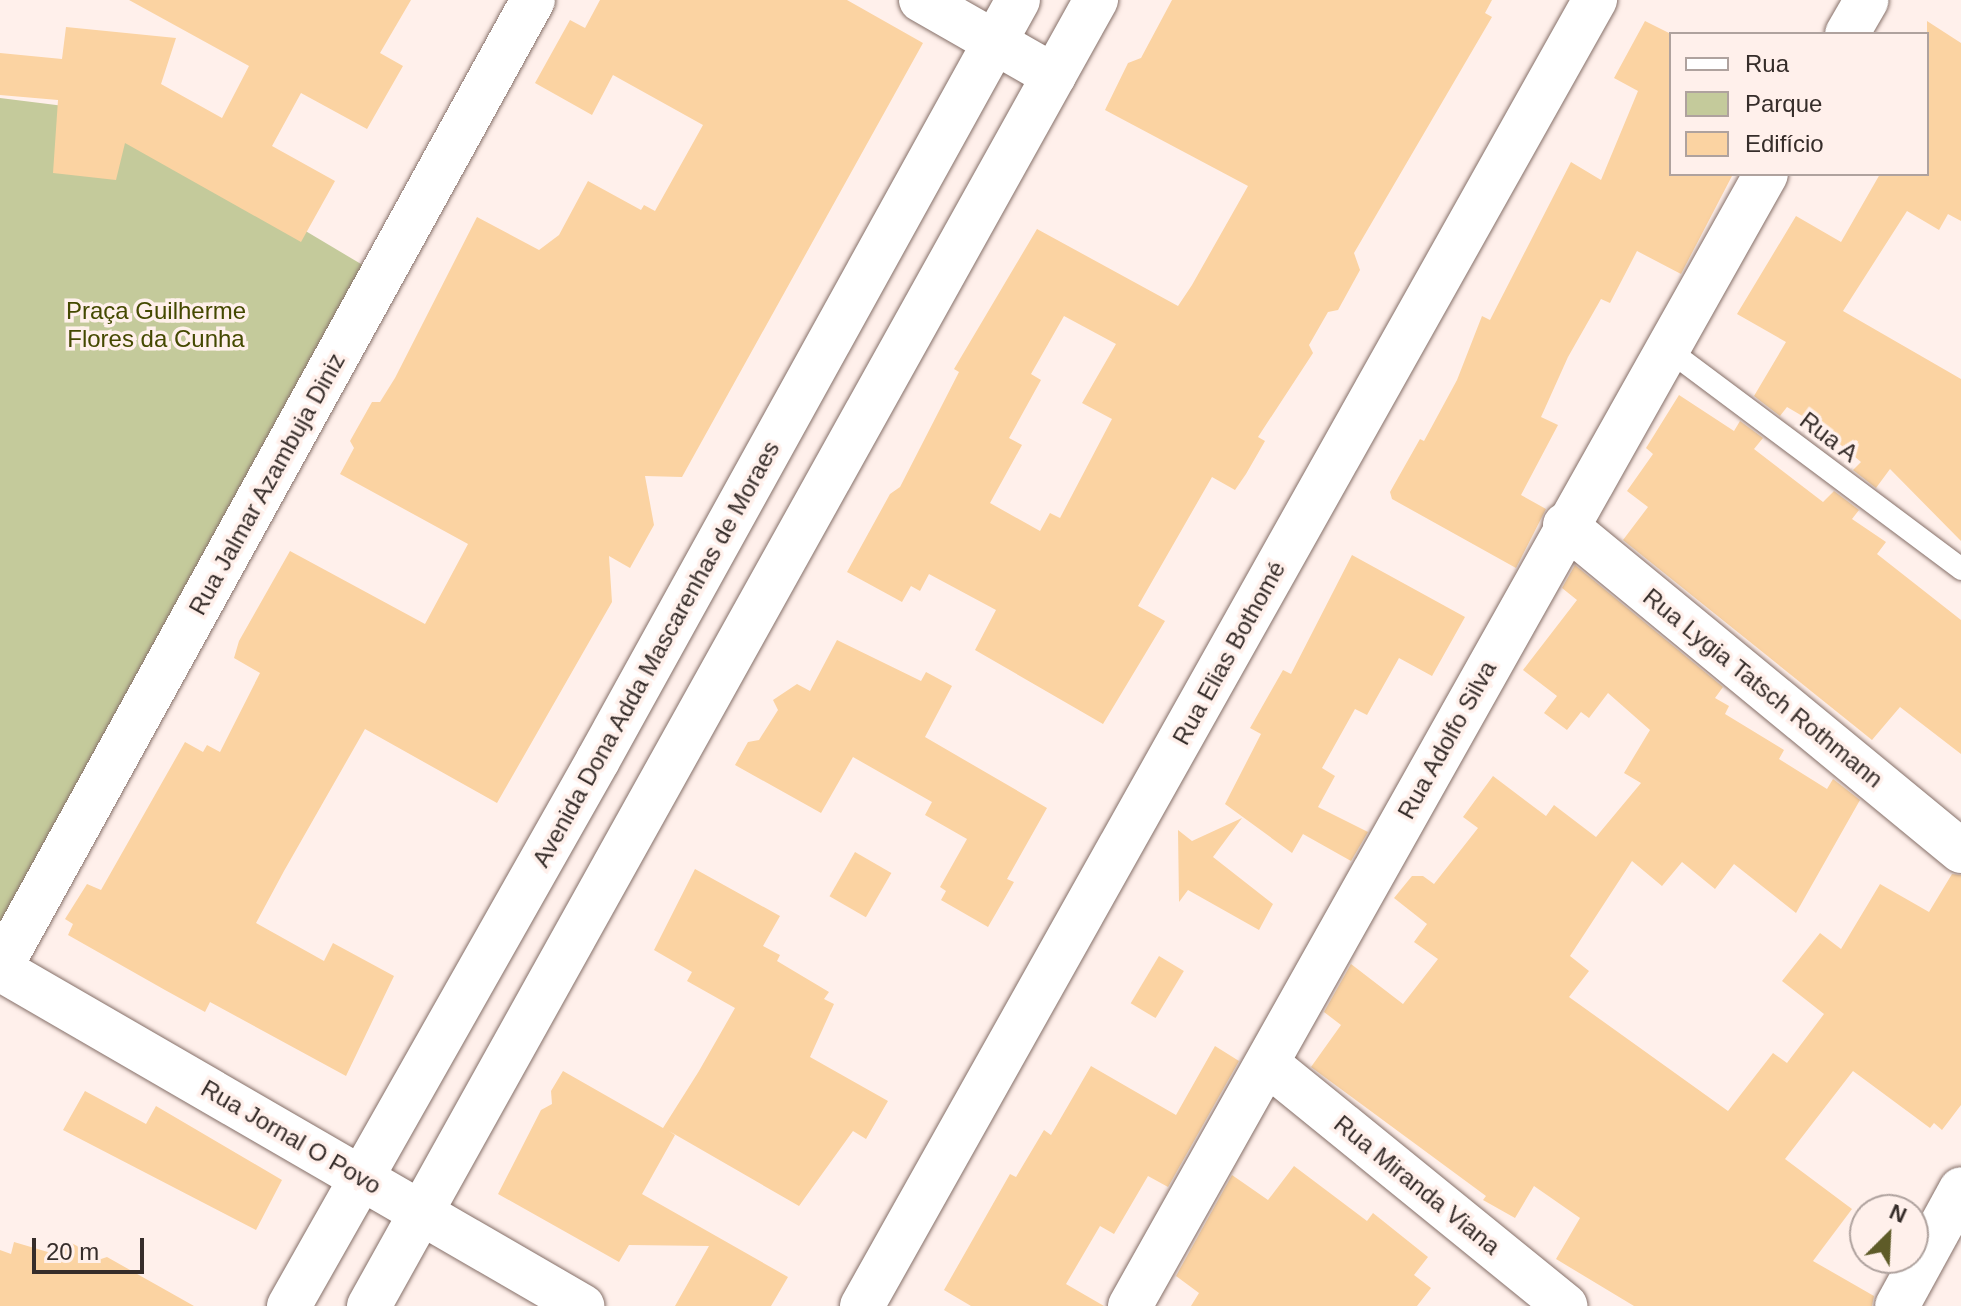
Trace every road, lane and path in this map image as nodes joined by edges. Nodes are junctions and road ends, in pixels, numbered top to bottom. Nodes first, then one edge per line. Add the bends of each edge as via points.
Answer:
1 (533, 0) edge
2 (921, 0) edge
3 (1595, 0) edge
4 (1867, 0) edge
5 (1016, 1) edge
6 (1086, 18) edge
7 (1848, 32) edge
8 (995, 42) junction
9 (1054, 76) junction
10 (1765, 176) edge
11 (1666, 348) junction
12 (1565, 525) junction
13 (1961, 569) edge
14 (1961, 851) edge
15 (0, 968) edge
16 (1269, 1065) junction
17 (361, 1177) junction
18 (1961, 1189) edge
19 (422, 1215) junction
20 (289, 1306) edge
21 (369, 1306) edge
22 (582, 1306) edge
23 (862, 1306) edge
24 (1130, 1306) edge
25 (1566, 1306) edge
26 (1897, 1306) edge

1 - 15 street, Rua Jalmar Azambuja Diniz
2 - 8 street
3 - 23 street, Rua Elias Bothomé
4 - 7 street
5 - 6 street
5 - 8 street, Avenida Dona Adda Mascarenhas de Moraes
6 - 9 street
8 - 9 street
8 - 17 street, Avenida Dona Adda Mascarenhas de Moraes
9 - 19 street
10 - 11 street, Rua Adolfo Silva
11 - 12 street, Rua Adolfo Silva
11 - 13 lane, Rua A
12 - 14 street, Rua Lygia Tatsch Rothmann
12 - 16 street, Rua Adolfo Silva
15 - 17 street, Rua Jornal O Povo
16 - 24 street, Rua Adolfo Silva
16 - 25 street, Rua Miranda Viana
17 - 19 street, Rua Jornal O Povo
17 - 20 street, Avenida Dona Adda Mascarenhas de Moraes
18 - 26 street
19 - 21 street
19 - 22 street, Rua Jornal O Povo

